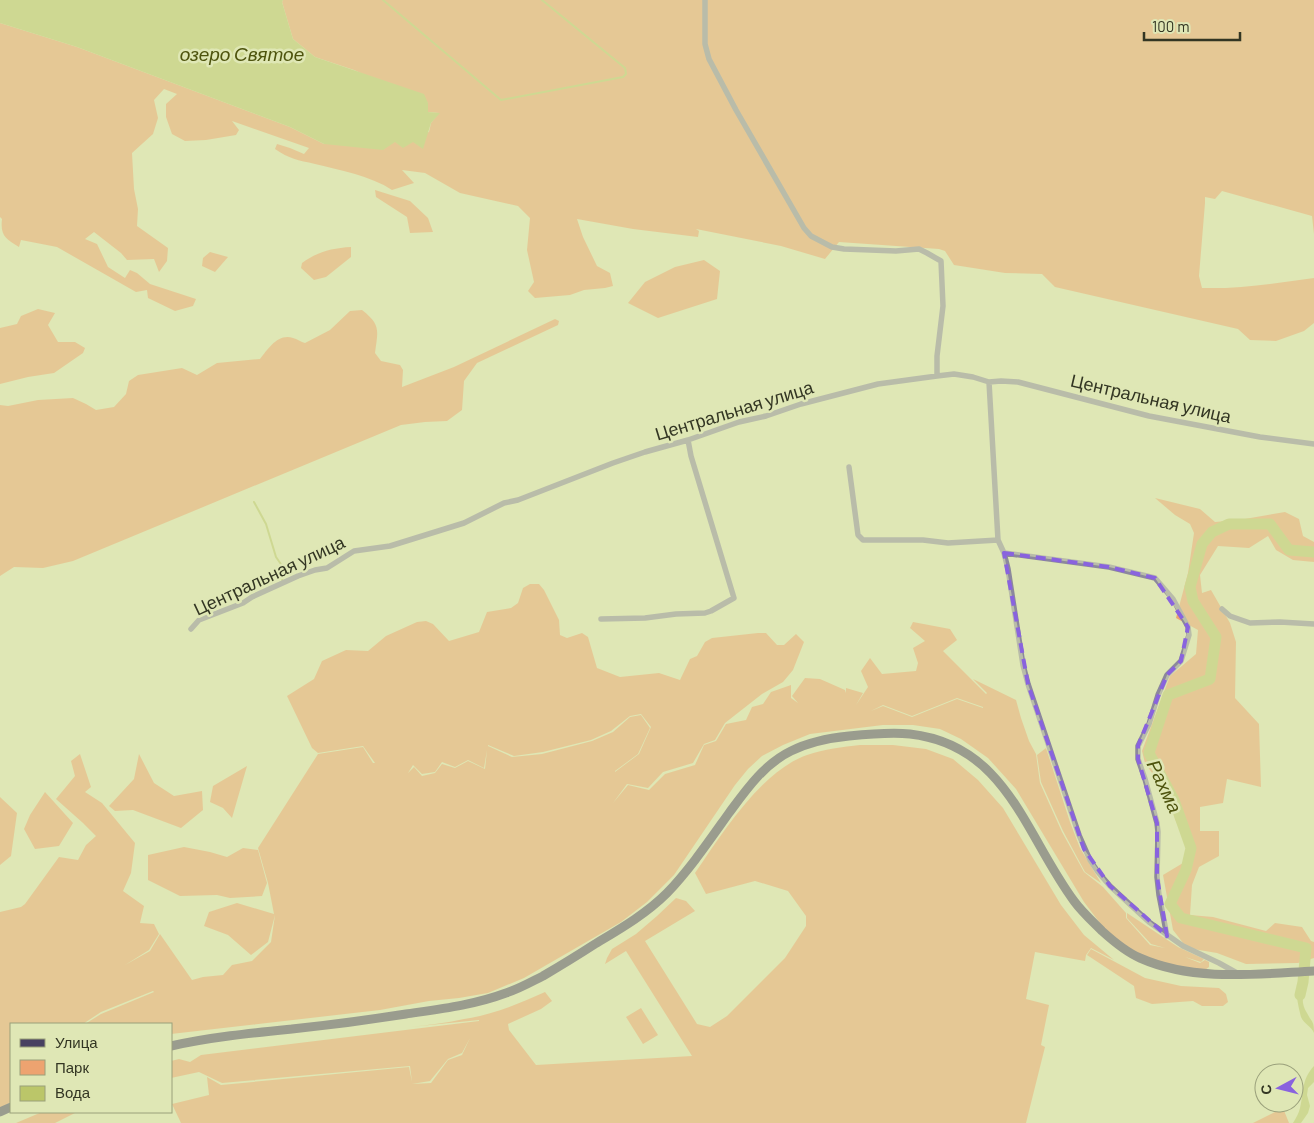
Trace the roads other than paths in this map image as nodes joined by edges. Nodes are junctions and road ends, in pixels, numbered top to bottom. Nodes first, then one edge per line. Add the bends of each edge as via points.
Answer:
1 (705, 0) edge
2 (937, 376) junction
3 (989, 382) junction
4 (688, 440) junction
5 (1314, 444) edge
6 (850, 467) dead end
7 (998, 540) junction
8 (1004, 553) junction
9 (1222, 609) dead end
10 (601, 620) dead end
11 (1314, 624) edge
12 (191, 629) dead end
13 (1167, 936) junction
14 (1314, 971) edge
15 (1238, 974) junction
16 (172, 1046) edge

1 - 2 street via 705,44 709,59 811,236 832,247 919,250 941,261 943,306
2 - 3 street, Центральная улица via 954,374
2 - 4 street, Центральная улица via 878,384 739,422
3 - 5 street, Центральная улица via 1018,382 1158,418
3 - 7 street
4 - 10 street via 734,598 705,613
4 - 12 street, Центральная улица via 504,503 464,523 390,546 354,551 327,568 298,576 243,603 198,620
6 - 7 street via 858,535 863,540 948,543
7 - 8 street
8 - 13 street via 1028,684 1084,849 1110,886
8 - 13 street via 1109,567 1155,578 1173,599 1188,627 1189,635 1181,661 1167,675 1138,746 1138,759 1157,823 1157,877
9 - 11 street via 1230,616 1250,623
13 - 15 street
14 - 15 main road
15 - 16 main road via 1175,970 1138,957 1121,947 1073,900 1025,818 984,766 971,755 943,741 907,733 871,734 823,740 780,758 754,781 690,867 663,897 630,924 508,993 461,1005 374,1019

